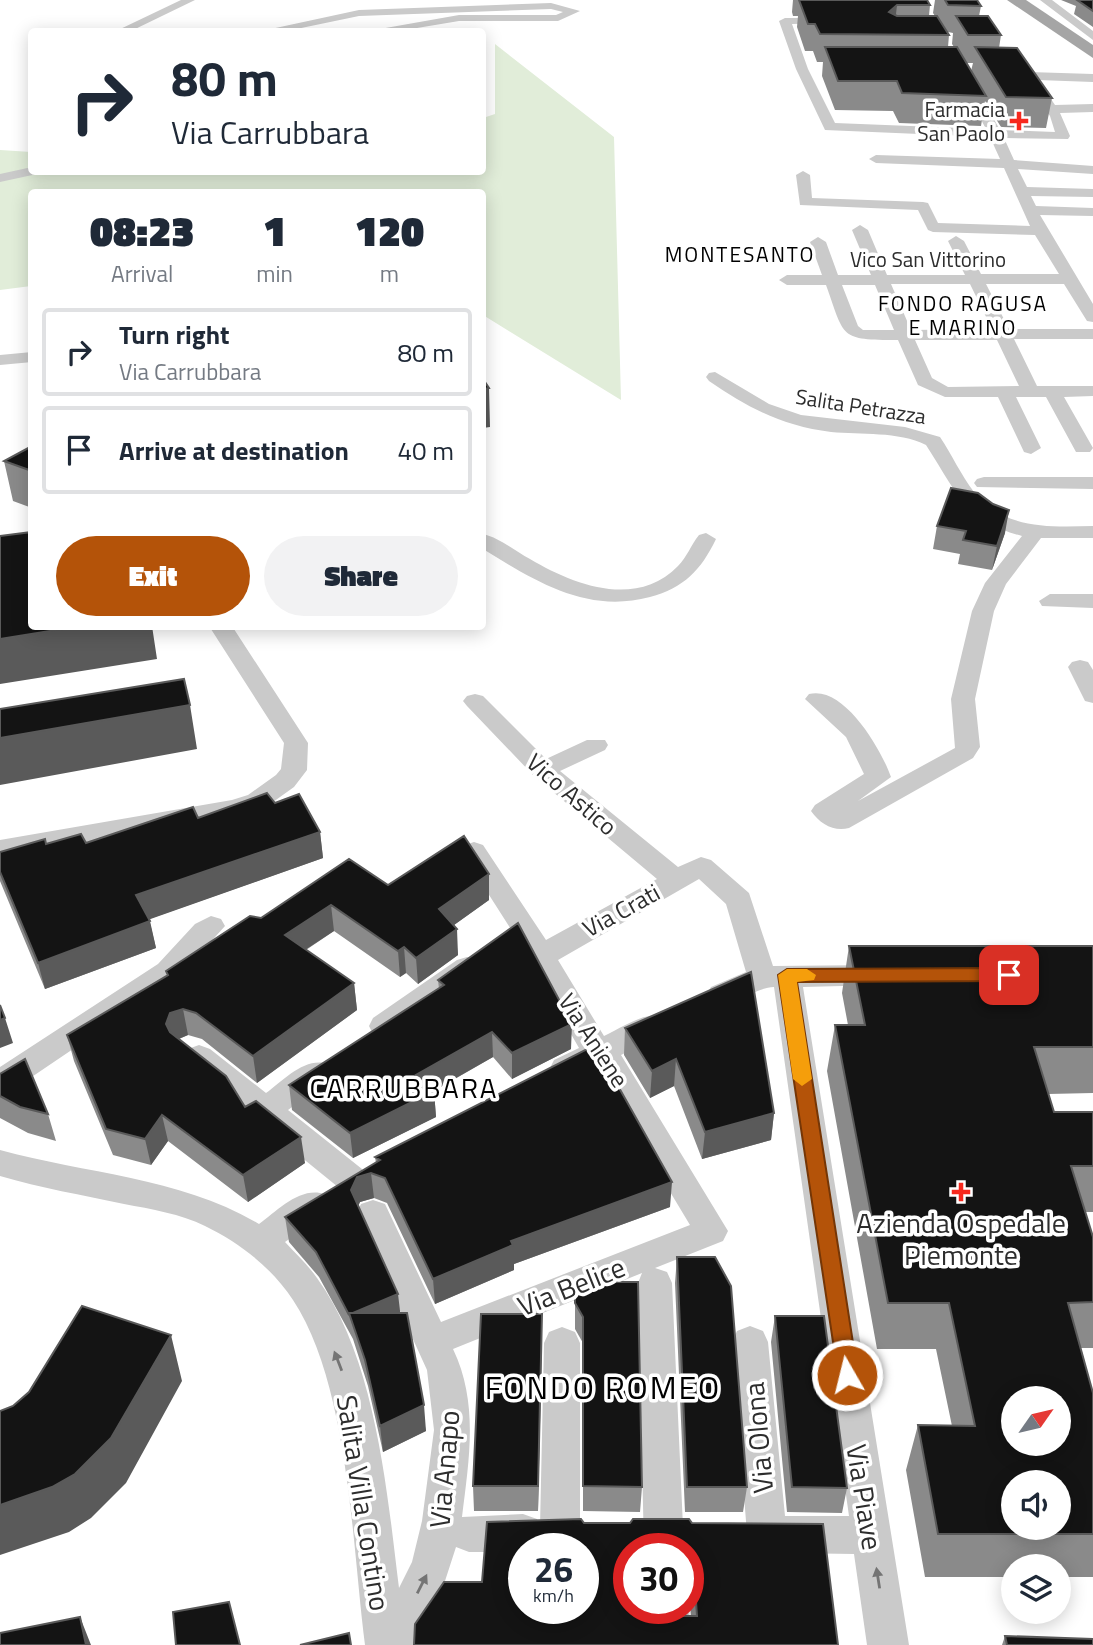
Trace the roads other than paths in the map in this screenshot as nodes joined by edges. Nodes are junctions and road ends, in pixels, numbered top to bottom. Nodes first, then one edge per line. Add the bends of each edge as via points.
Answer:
1 (190, 0) edge
2 (1015, 0) edge
3 (1045, 0) edge
4 (794, 9) dead end
5 (128, 28) edge
6 (282, 28) edge
7 (394, 28) edge
8 (1093, 37) edge
9 (1093, 53) edge
10 (967, 70) edge
11 (1093, 78) edge
12 (1093, 108) edge
13 (1051, 109) junction
14 (996, 135) junction
15 (876, 159) dead end
16 (1008, 163) junction
17 (1093, 170) edge
18 (28, 173) edge
19 (803, 175) dead end
20 (0, 178) edge
21 (1021, 191) junction
22 (1093, 193) edge
23 (1030, 210) junction
24 (1093, 212) edge
25 (1038, 228) junction
26 (1061, 228) dead end
27 (860, 230) dead end
28 (956, 241) dead end
29 (818, 242) dead end
30 (1070, 279) junction
31 (787, 280) dead end
32 (832, 280) junction
33 (881, 280) junction
34 (975, 280) junction
35 (1093, 317) edge
36 (854, 332) joint
37 (1003, 334) junction
38 (1093, 334) edge
39 (905, 335) junction
40 (28, 357) edge
41 (4, 360) edge
42 (715, 377) dead end
43 (0, 379) edge
44 (1004, 391) junction
45 (1031, 391) junction
46 (1052, 391) junction
47 (1093, 391) edge
48 (1031, 448) dead end
49 (1083, 449) dead end
50 (984, 483) dead end
51 (1093, 483) edge
52 (1093, 532) edge
53 (1034, 534) junction
54 (706, 539) dead end
55 (486, 542) edge
56 (1049, 601) dead end
57 (1093, 601) edge
58 (223, 630) edge
59 (1080, 667) dead end
60 (1093, 696) edge
61 (817, 699) dead end
62 (475, 701) dead end
63 (596, 745) dead end
64 (543, 771) junction
65 (0, 849) edge
66 (474, 851) edge
67 (701, 866) joint
68 (676, 880) junction
69 (211, 926) dead end
70 (506, 940) junction
71 (541, 956) junction
72 (912, 975) edge
73 (774, 976) junction
74 (189, 1049) edge
75 (599, 1051) junction
76 (0, 1083) edge
77 (537, 1083) edge
78 (265, 1110) junction
79 (0, 1163) edge
80 (363, 1172) joint
81 (373, 1214) dead end
82 (710, 1231) joint
83 (260, 1241) junction
84 (654, 1283) dead end
85 (432, 1341) junction
86 (750, 1342) dead end
87 (562, 1343) dead end
88 (469, 1533) dead end
89 (508, 1533) edge
90 (560, 1533) edge
91 (664, 1533) edge
92 (767, 1534) junction
93 (704, 1535) edge
94 (871, 1535) junction
95 (669, 1624) edge
96 (386, 1645) edge
97 (392, 1645) edge
98 (670, 1645) edge
99 (888, 1645) edge

1 - 5 street
2 - 9 main road
3 - 8 street
4 - 14 street via 845,15 785,21 830,127
6 - 7 street via 359,13 551,6 574,11 552,18 459,18
10 - 14 street
11 - 13 street via 1022,70
12 - 13 street
13 - 14 street via 1064,129
14 - 16 street
15 - 16 street
16 - 17 street
16 - 21 street
18 - 20 street
19 - 25 street via 806,202 923,206 933,227
21 - 22 street
21 - 23 street
23 - 24 street
23 - 25 street
25 - 26 street
25 - 30 street
27 - 33 street
28 - 34 street
29 - 32 street
30 - 34 street, Vico San Vittorino
30 - 35 street
31 - 32 street, Vico San Vittorino
32 - 33 street, Vico San Vittorino
32 - 36 street
33 - 34 street, Vico San Vittorino
33 - 39 street
34 - 37 street
36 - 39 street
37 - 38 street
37 - 39 street
37 - 45 street
39 - 44 street via 924,381 945,392
40 - 41 street
41 - 43 street via 8,375
42 - 53 street, Salita Petrazza via 780,415 923,436 933,442 976,507 1015,530
44 - 45 street
44 - 48 street
45 - 46 street
46 - 47 street
46 - 49 street
50 - 51 street
52 - 53 street, Salita Petrazza
53 - 61 street via 996,583 983,611 963,699 968,747 964,753 840,822 824,811 878,777 873,758 848,721
54 - 55 street via 693,566 678,580 614,599 562,585
56 - 57 street
58 - 65 street via 296,743 294,770 285,781 257,801 236,808
59 - 60 street
62 - 64 street, Vico Astico
63 - 64 street
64 - 68 street, Vico Astico
66 - 70 street, Via Aniene
67 - 68 street, Via Crati
67 - 73 street, Via Piave via 739,900
68 - 71 street, Via Crati
69 - 76 street via 168,971
70 - 71 street, Via Aniene
70 - 78 street
71 - 75 street, Via Aniene
72 - 73 street
73 - 75 street
73 - 94 street, Via Piave
74 - 78 street
75 - 77 street
75 - 82 street, Via Aniene via 615,1069
78 - 80 street
79 - 83 street, Salita Villa Contino via 195,1208 243,1228
80 - 83 street
81 - 85 street, Via Anapo
82 - 85 street, Via Belice
96 -> 83 street, Salita Villa Contino via 365,1470 348,1387 306,1288
84 - 91 street
97 -> 85 street, Via Anapo via 431,1567 442,1521 452,1411 445,1370
86 - 92 street, Via Olona
87 - 90 street
88 - 89 street
92 - 93 street
92 - 94 street
99 -> 94 street, Via Piave
95 - 98 street

